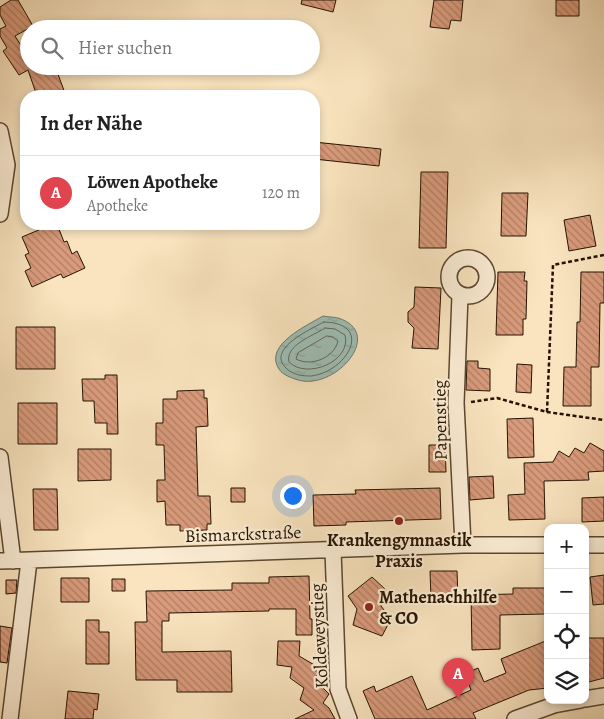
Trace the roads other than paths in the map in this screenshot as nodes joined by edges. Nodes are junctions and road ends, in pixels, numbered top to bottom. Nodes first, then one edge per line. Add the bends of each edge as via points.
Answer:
1 (1, 139) edge
2 (0, 214) edge
3 (460, 295) dead end
4 (0, 456) edge
5 (463, 545) junction
6 (544, 545) edge
7 (589, 545) edge
8 (604, 545) edge
9 (333, 550) junction
10 (6, 561) edge
11 (29, 561) junction
12 (604, 696) edge
13 (589, 698) edge
14 (559, 704) edge
15 (10, 719) edge
16 (349, 719) edge
17 (515, 719) edge

1 - 2 street via 7,166
3 - 5 street, Papenstieg via 456,403
4 - 10 street
5 - 6 street, Bismarckstraße
5 - 9 street, Bismarckstraße
7 - 8 street
9 - 11 street, Bismarckstraße
9 - 16 street, Koldeweystieg via 338,689
10 - 11 street, Bismarckstraße
11 - 15 street
12 - 13 street
14 - 17 street

